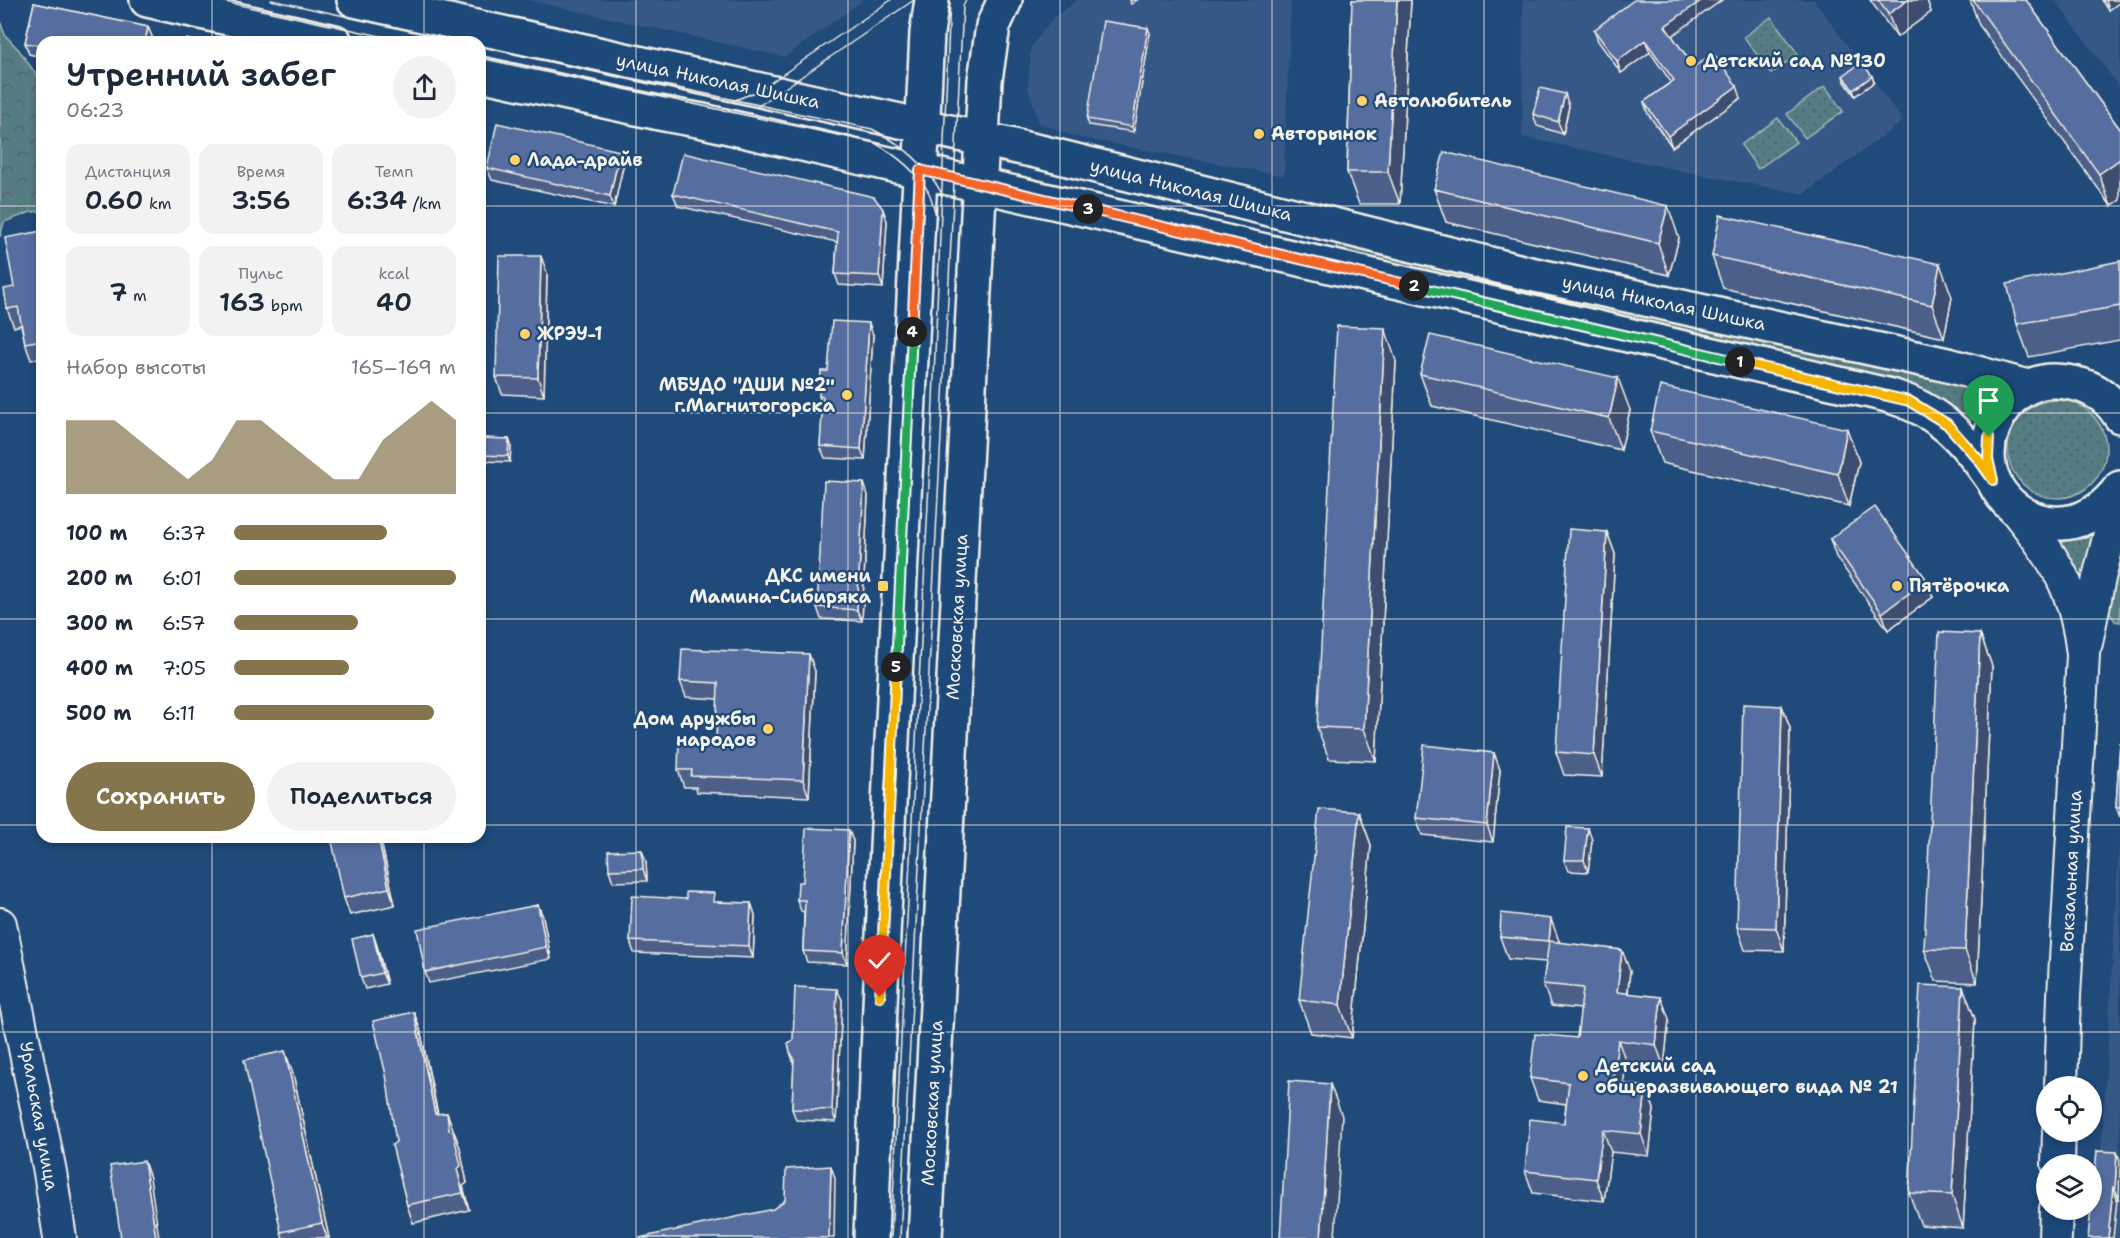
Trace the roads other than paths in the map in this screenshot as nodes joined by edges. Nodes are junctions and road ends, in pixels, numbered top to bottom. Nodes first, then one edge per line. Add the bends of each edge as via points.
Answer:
1 (147, 0) edge
2 (354, 0) edge
3 (932, 0) edge
4 (1005, 0) edge
5 (308, 36) edge
6 (486, 75) edge
7 (922, 126) junction
8 (982, 139) junction
9 (920, 170) junction
10 (980, 184) junction
11 (2120, 377) edge
12 (2081, 384) junction
13 (2027, 387) junction
14 (2120, 416) edge
15 (1993, 480) junction
16 (2120, 488) edge
17 (2120, 493) edge
18 (2014, 508) junction
19 (2083, 656) junction
20 (0, 924) edge
21 (2062, 1076) edge
22 (2056, 1220) edge
23 (60, 1238) edge
24 (872, 1238) edge
25 (925, 1238) edge
26 (2055, 1238) edge

1 - 5 main road
2 - 7 main road, улица Николая Шишка
3 - 7 main road
4 - 8 main road, Московская улица via 993,26
6 - 9 main road
7 - 8 main road, улица Николая Шишка
7 - 9 main road
8 - 10 main road, Московская улица
8 - 13 main road, улица Николая Шишка via 1526,273 1948,365
9 - 10 main road
9 - 24 main road
10 - 15 main road via 1909,401 1947,424
10 - 25 main road, Московская улица
11 - 12 main road via 2110,382
12 - 13 main road via 2051,381
12 - 14 main road via 2100,393
13 - 15 main road via 1997,416 1989,437 1988,459
15 - 18 main road
16 - 18 main road via 2093,515 2073,522 2052,523
17 - 19 street, Вокзальная улица
18 - 19 street, Вокзальная улица via 2064,579 2080,629
19 - 21 street, Вокзальная улица
20 - 23 street, Уральская улица
22 - 26 street

